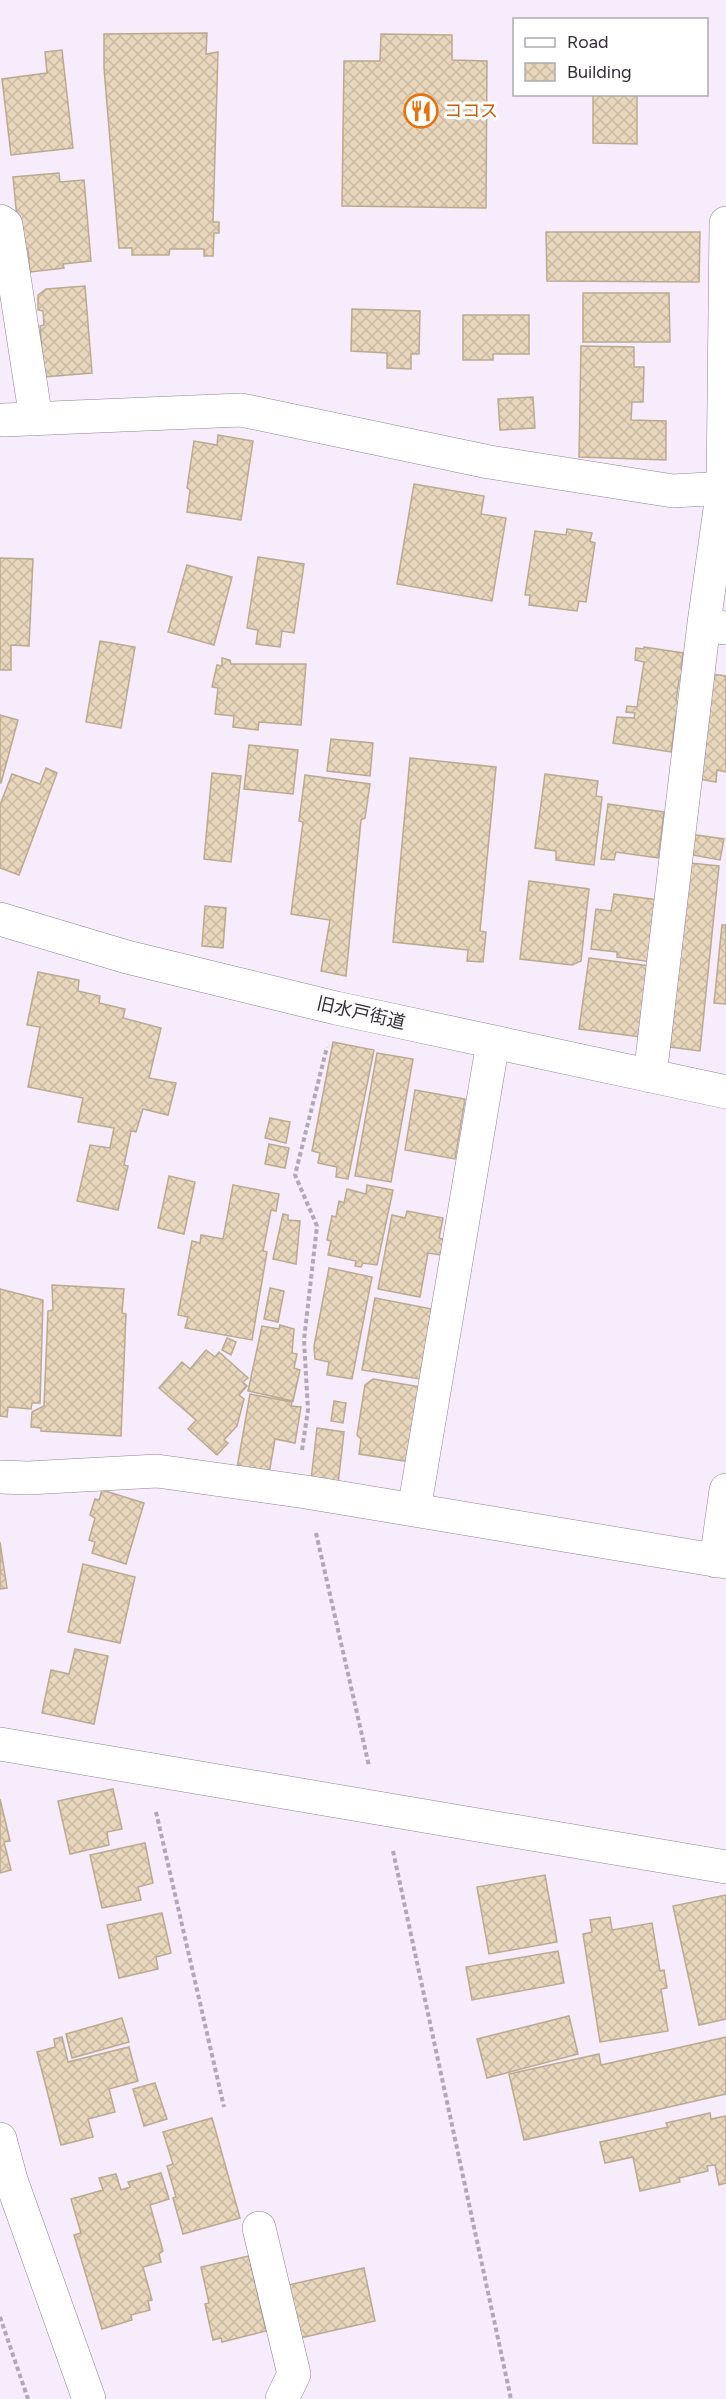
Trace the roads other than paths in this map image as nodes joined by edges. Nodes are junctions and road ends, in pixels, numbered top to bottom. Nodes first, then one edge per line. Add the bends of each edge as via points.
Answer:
1 (0, 221) edge
2 (726, 223) edge
3 (724, 488) edge
4 (715, 626) edge
5 (0, 919) edge
6 (493, 1042) junction
7 (650, 1076) junction
8 (726, 1092) edge
9 (0, 1477) edge
10 (726, 1490) edge
11 (414, 1510) junction
12 (722, 1566) edge
13 (0, 1744) edge
14 (726, 1867) edge
15 (0, 2139) edge
16 (259, 2228) dead end
17 (89, 2399) edge
18 (282, 2399) edge

1 - 3 street via 6,225 20,419 241,410 489,462 673,491
2 - 3 street
3 - 4 street
4 - 7 street
5 - 6 street, 旧水戸街道 via 127,957
6 - 7 street, 旧水戸街道
6 - 11 street
7 - 8 street, 旧水戸街道
9 - 11 street via 157,1471
10 - 12 street
11 - 12 street
13 - 14 street
15 - 17 street
16 - 18 street via 294,2374

